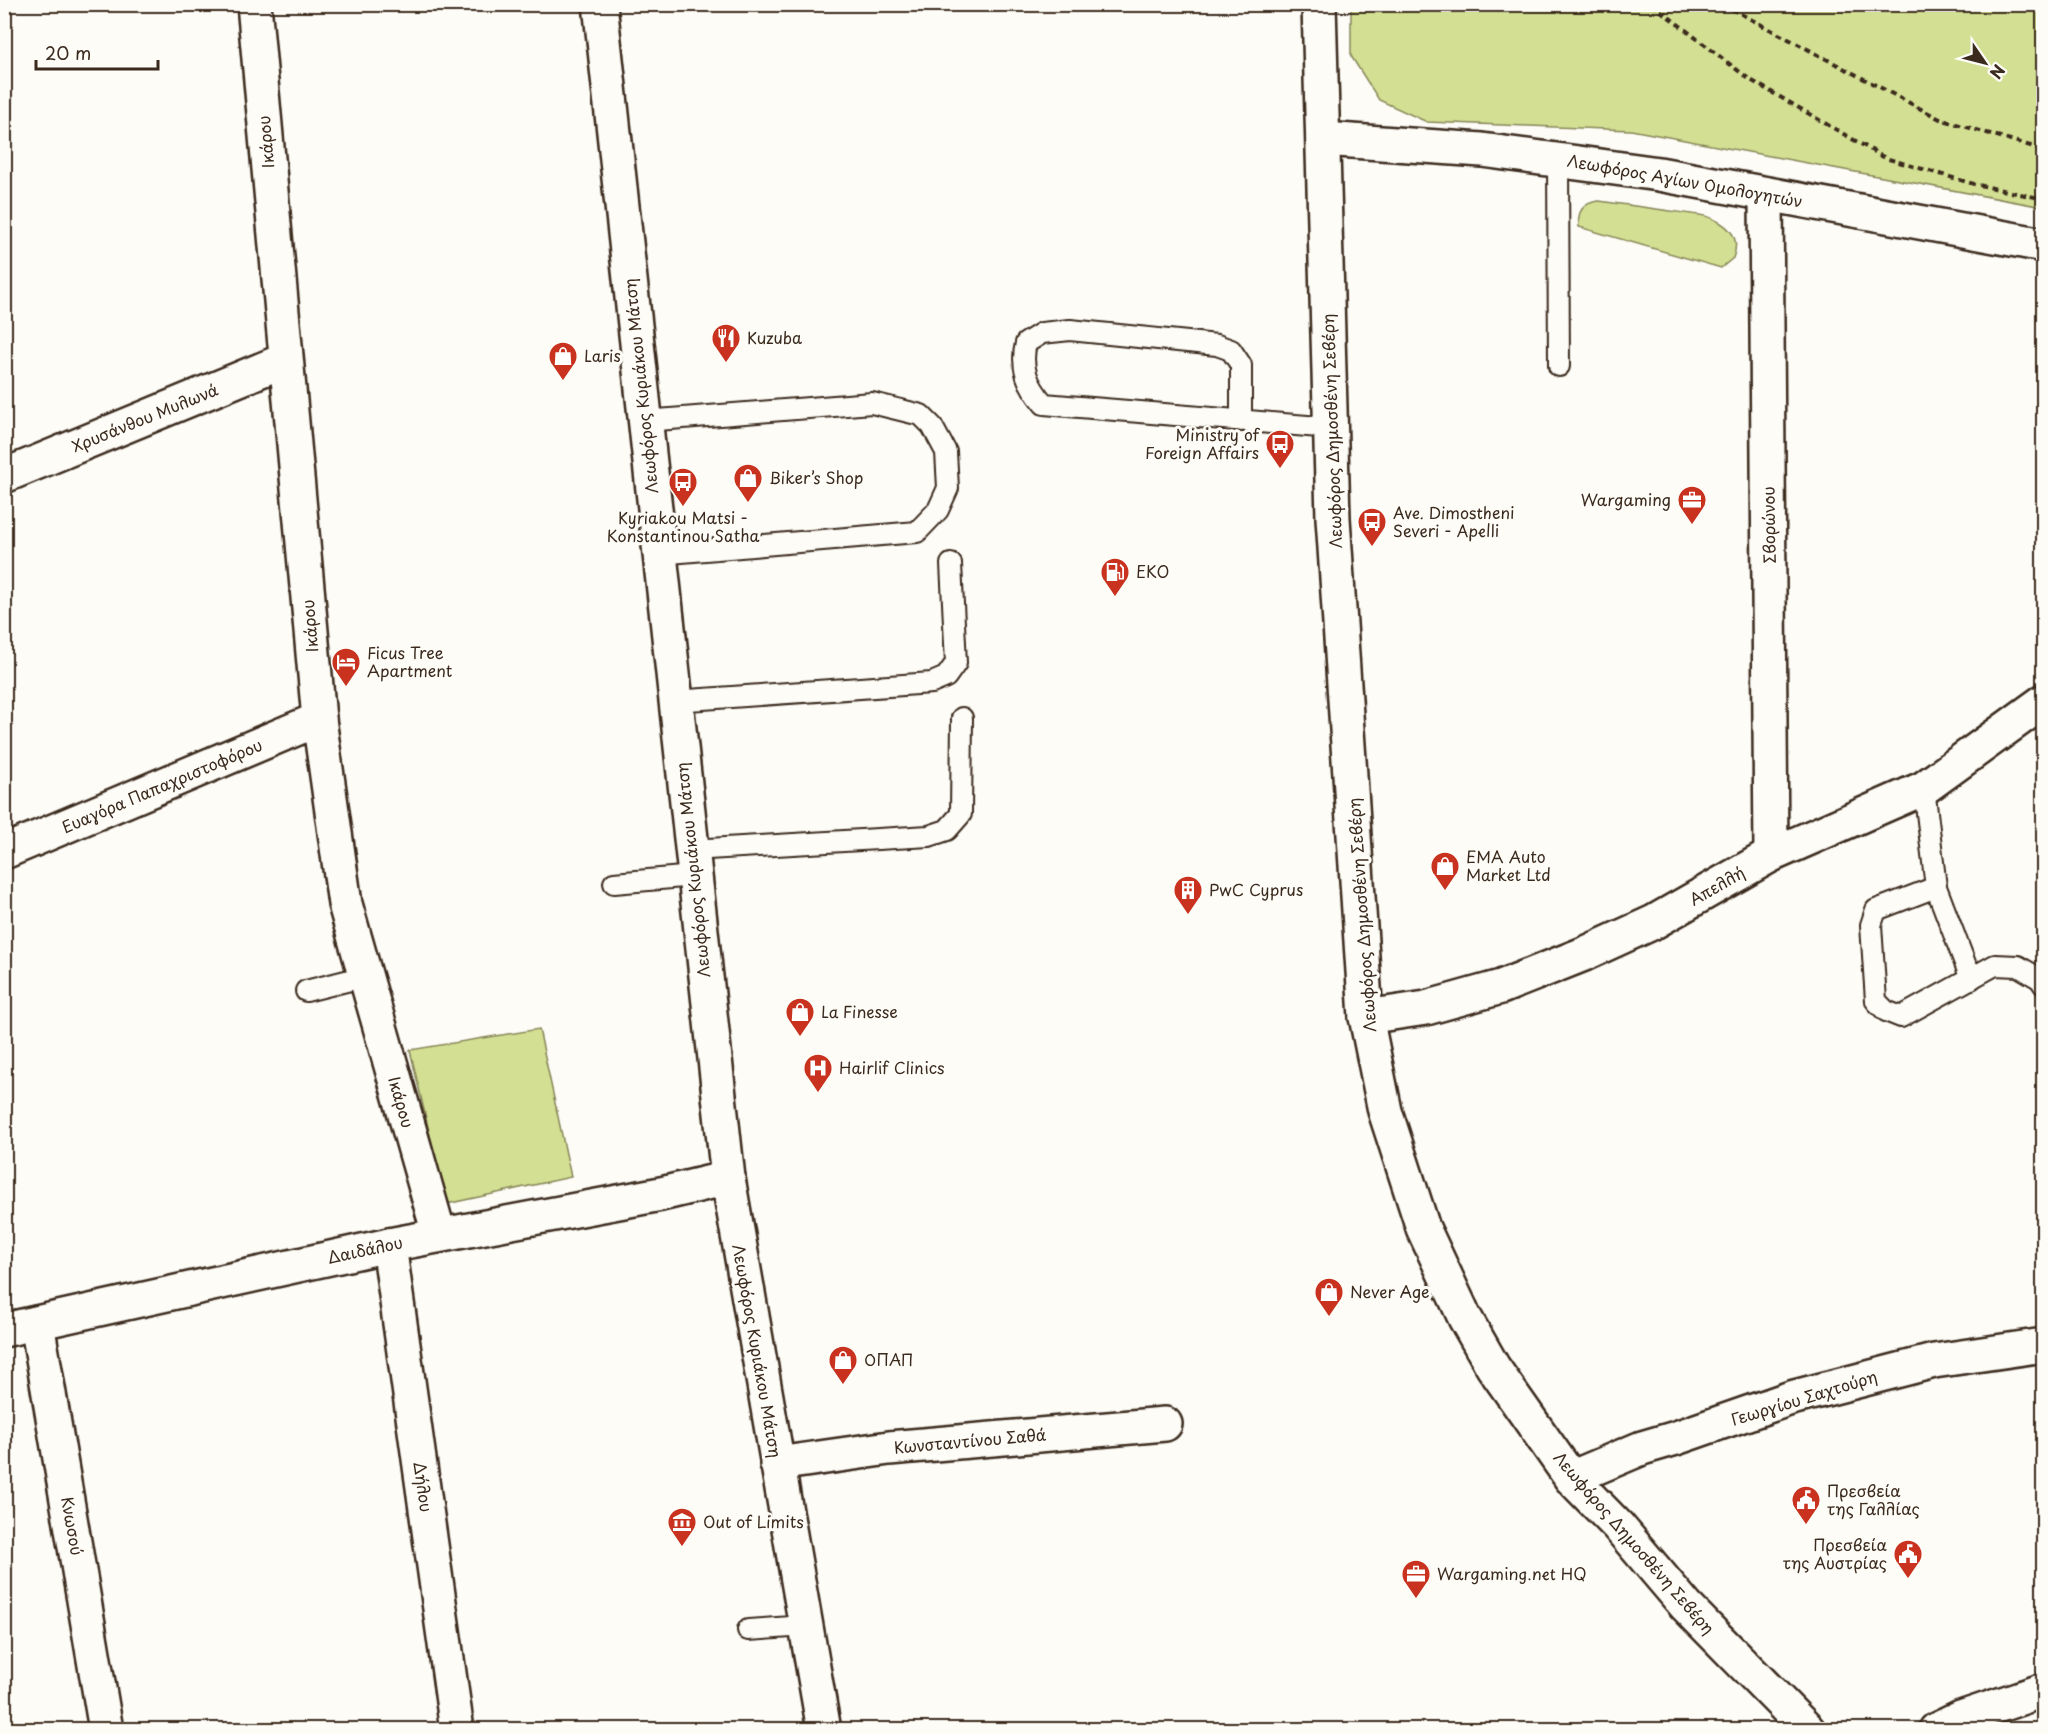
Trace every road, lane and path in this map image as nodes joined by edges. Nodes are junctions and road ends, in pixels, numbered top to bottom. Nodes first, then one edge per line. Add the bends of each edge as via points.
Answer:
1 (254, 4) edge
2 (600, 4) edge
3 (1319, 4) edge
4 (1652, 4) edge
5 (1722, 4) edge
6 (1323, 139) junction
7 (2043, 150) edge
8 (1558, 159) junction
9 (1766, 195) junction
10 (2043, 199) edge
11 (2043, 245) edge
12 (285, 360) junction
13 (1559, 366) dead end
14 (645, 421) junction
15 (1241, 421) junction
16 (1331, 428) junction
17 (4, 476) edge
18 (658, 554) junction
19 (951, 564) dead end
20 (674, 701) junction
21 (2043, 701) edge
22 (962, 718) dead end
23 (319, 719) junction
24 (1924, 788) junction
25 (4, 852) edge
26 (1772, 855) junction
27 (693, 863) junction
28 (614, 883) dead end
29 (1936, 888) junction
30 (366, 976) junction
31 (1971, 979) junction
32 (2043, 985) edge
33 (306, 990) dead end
34 (1366, 1017) junction
35 (728, 1178) junction
36 (439, 1234) junction
37 (389, 1245) junction
38 (37, 1323) junction
39 (4, 1330) edge
40 (2043, 1345) edge
41 (1164, 1424) dead end
42 (777, 1464) junction
43 (1571, 1478) junction
44 (806, 1626) junction
45 (748, 1630) dead end
46 (2043, 1690) edge
47 (106, 1730) edge
48 (457, 1730) edge
49 (824, 1730) edge
50 (1808, 1730) edge
51 (1936, 1730) edge

1 - 12 street, Ικάρου
2 - 14 street, Λεωφόρος Κυριάκου Μάτση
3 - 6 street, Λεωφόρος Δημοσθένη Σεβέρη
4 - 10 path via 1749,79 1885,158
5 - 7 path via 1940,119
6 - 8 street, Λεωφόρος Αγίων Ομολογητών
6 - 16 street, Λεωφόρος Δημοσθένη Σεβέρη
8 - 9 street, Λεωφόρος Αγίων Ομολογητών
8 - 13 lane
9 - 11 street, Λεωφόρος Αγίων Ομολογητών
9 - 26 street, Σβορώνου
12 - 17 street, Χρυσάνθου Μυλωνά
12 - 23 street, Ικάρου
14 - 18 street, Λεωφόρος Κυριάκου Μάτση
14 - 18 lane via 872,403 921,415 946,452 948,488 938,510 917,532
15 - 15 lane via 1044,405 1029,386 1022,359 1026,343 1042,333 1070,330 1217,345 1231,350 1241,365
15 - 16 lane
16 - 34 street, Λεωφόρος Δημοσθένη Σεβέρη via 1333,518
18 - 20 street, Λεωφόρος Κυριάκου Μάτση
19 - 20 lane via 956,663 946,677 932,683
20 - 27 street, Λεωφόρος Κυριάκου Μάτση
21 - 24 street, Απελλή
22 - 27 lane via 960,814 946,830 929,836
23 - 25 street, Ευαγόρα Παπαχριστοφόρου
23 - 30 street, Ικάρου via 345,904
24 - 26 street, Απελλή
24 - 29 lane
26 - 34 street, Απελλή via 1654,922 1574,958 1501,987 1426,1008
27 - 28 lane
27 - 35 street, Λεωφόρος Κυριάκου Μάτση
29 - 31 lane
29 - 31 lane via 1876,910 1871,925 1876,1001 1886,1011 1901,1017
30 - 33 lane
30 - 36 street, Ικάρου
31 - 32 lane via 1995,965 2018,966
34 - 43 street, Λεωφόρος Δημοσθένη Σεβέρη via 1385,1111 1423,1228 1493,1367
35 - 36 street, Δαιδάλου
35 - 42 street, Λεωφόρος Κυριάκου Μάτση
36 - 37 street, Δαιδάλου
37 - 38 street, Δαιδάλου
37 - 48 street, Δήλου
38 - 39 street, Δαιδάλου
38 - 47 street, Κνωσού
40 - 43 street, Γεωργίου Σαχτούρη via 1934,1361 1791,1398 1631,1451
41 - 42 street, Κωνσταντίνου Σαθά via 889,1448
42 - 44 street, Λεωφόρος Κυριάκου Μάτση
43 - 50 street, Λεωφόρος Δημοσθένη Σεβέρη via 1686,1606
44 - 45 lane
44 - 49 street, Λεωφόρος Κυριάκου Μάτση
46 - 51 street

